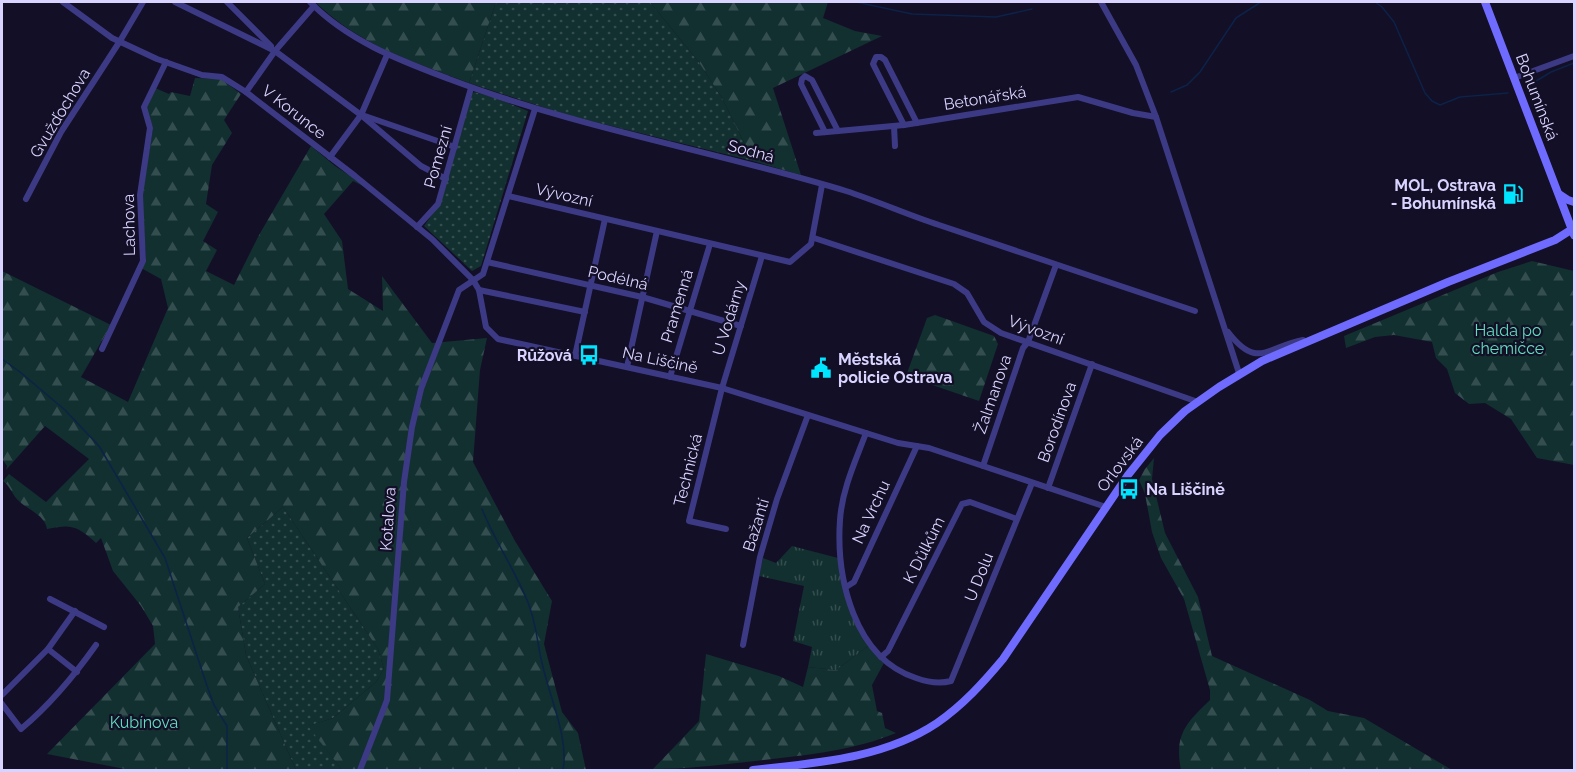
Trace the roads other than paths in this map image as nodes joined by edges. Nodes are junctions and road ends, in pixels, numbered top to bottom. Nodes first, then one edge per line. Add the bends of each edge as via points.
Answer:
1 (63, 2) edge
2 (143, 2) edge
3 (175, 2) edge
4 (227, 2) edge
5 (1101, 2) edge
6 (1485, 2) edge
7 (312, 4) edge
8 (120, 42) junction
9 (275, 51) junction
10 (387, 55) junction
11 (1575, 56) edge
12 (166, 62) junction
13 (1514, 78) junction
14 (471, 88) junction
15 (246, 92) junction
16 (535, 109) junction
17 (361, 115) junction
18 (1156, 117) junction
19 (917, 123) junction
20 (904, 125) junction
21 (894, 126) junction
22 (838, 131) junction
23 (825, 132) junction
24 (816, 133) dead end
25 (896, 146) dead end
26 (455, 147) junction
27 (330, 157) junction
28 (446, 179) junction
29 (822, 185) junction
30 (1558, 193) junction
31 (507, 196) junction
32 (26, 199) dead end
33 (1575, 202) edge
34 (605, 219) junction
35 (417, 227) junction
36 (657, 231) junction
37 (1574, 232) edge
38 (814, 238) junction
39 (710, 244) junction
40 (762, 256) junction
41 (487, 262) junction
42 (1056, 265) junction
43 (473, 280) junction
44 (591, 285) junction
45 (479, 290) junction
46 (642, 297) junction
47 (690, 311) junction
48 (1195, 311) dead end
49 (585, 312) junction
50 (741, 326) junction
51 (1225, 328) junction
52 (1316, 339) junction
53 (1028, 342) junction
54 (102, 349) dead end
55 (575, 356) junction
56 (1092, 364) junction
57 (627, 367) junction
58 (1239, 374) junction
59 (670, 376) junction
60 (722, 388) junction
61 (1198, 402) junction
62 (808, 415) junction
63 (866, 433) junction
64 (917, 446) junction
65 (983, 466) junction
66 (1032, 483) junction
67 (1048, 488) junction
68 (1106, 507) junction
69 (1017, 519) junction
70 (726, 529) dead end
71 (846, 587) junction
72 (50, 599) dead end
73 (75, 611) junction
74 (104, 627) dead end
75 (96, 645) dead end
76 (743, 645) dead end
77 (48, 649) junction
78 (881, 657) junction
79 (77, 672) junction
80 (2, 695) edge
81 (2, 705) edge
82 (360, 771) edge
83 (753, 771) edge

1 - 8 street, V Korunce
2 - 8 street, Gvužďochova
3 - 9 street
4 - 9 street
5 - 18 street via 1136,66
6 - 13 main road, Bohumínská
7 - 9 street
7 - 10 street, Sodná via 347,32
8 - 12 street, V Korunce
8 - 32 street, Gvužďochova via 61,132
9 - 15 street
9 - 17 street
10 - 14 street, Sodná
10 - 17 street
11 - 13 street
12 - 15 street, V Korunce via 222,78
12 - 54 street, Lachova via 144,106 150,137 140,195 143,261
13 - 30 main road, Bohumínská
14 - 16 street, Sodná
14 - 26 street, Pomezní
15 - 27 street, V Korunce
16 - 29 street, Sodná
16 - 31 street, Vývozní
17 - 26 street
17 - 27 street
17 - 28 street via 421,166
18 - 19 street, Betonářská via 1078,97
18 - 51 street
19 - 20 street, Betonářská
19 - 20 street via 885,60 877,56 873,64
20 - 21 street, Betonářská
21 - 22 street, Betonářská
21 - 25 street
22 - 23 street, Betonářská
22 - 23 street via 813,80 805,76 801,84
23 - 24 street, Betonářská
26 - 28 street, Pomezní
27 - 35 street, V Korunce
28 - 35 street, Pomezní via 438,204
29 - 38 street
29 - 42 street, Sodná
30 - 33 main road
30 - 37 main road, Bohumínská
31 - 34 street, Vývozní
31 - 41 street, Vývozní
34 - 36 street, Vývozní
34 - 44 street
35 - 43 street, V Korunce
36 - 39 street, Vývozní
36 - 46 street
37 - 52 main road, Orlovská
38 - 40 street, Vývozní via 790,262
38 - 53 street, Vývozní via 954,284 967,293 984,322
39 - 40 street, Vývozní
39 - 47 street, Pramenná
40 - 50 street, U Vodárny
41 - 43 street, Vývozní via 483,274
41 - 44 street, Podélná
42 - 48 street, Sodná
42 - 53 street, Žalmanova
43 - 45 street, V Korunce
43 - 82 street, Kotalova via 459,290 421,389 412,427 387,700
44 - 46 street, Podélná
44 - 49 street
45 - 49 street
45 - 55 street, Na Liščině via 485,324 493,336
46 - 47 street, Podélná
46 - 57 street
47 - 50 street, Podélná
47 - 59 street, Pramenná
49 - 55 street
50 - 60 street, U Vodárny
51 - 52 street via 1239,346 1259,354
51 - 58 street
52 - 58 main road, Orlovská
53 - 56 street, Vývozní
53 - 65 street, Žalmanova
55 - 57 street, Na Liščině
56 - 61 street, Vývozní
56 - 67 street, Borodínova
57 - 59 street, Na Liščině
58 - 61 main road, Orlovská
59 - 60 street, Na Liščině
60 - 62 street, Na Liščině
60 - 70 street, Technická via 689,521
61 - 68 main road, Orlovská via 1160,435
62 - 63 street, Na Liščině
62 - 76 street, Bažantí via 760,557
63 - 64 street, Na Liščině
63 - 71 street via 844,490 840,520 840,556
64 - 65 street, Na Liščině
64 - 71 street, Na Vrchu via 854,582
65 - 66 street, Na Liščině
66 - 67 street, Na Liščině
66 - 69 street, U Dolu
67 - 68 street, Na Liščině
68 - 83 main road, Orlovská via 1002,659 979,687 936,724 858,756
69 - 78 street, K Důlkům via 970,502 962,504 888,651
69 - 78 street, U Dolu via 951,681 924,681 905,675
71 - 78 street via 859,628
72 - 73 street
73 - 74 street
73 - 77 street
75 - 79 street
77 - 79 street
77 - 80 street
79 - 81 street via 21,729

